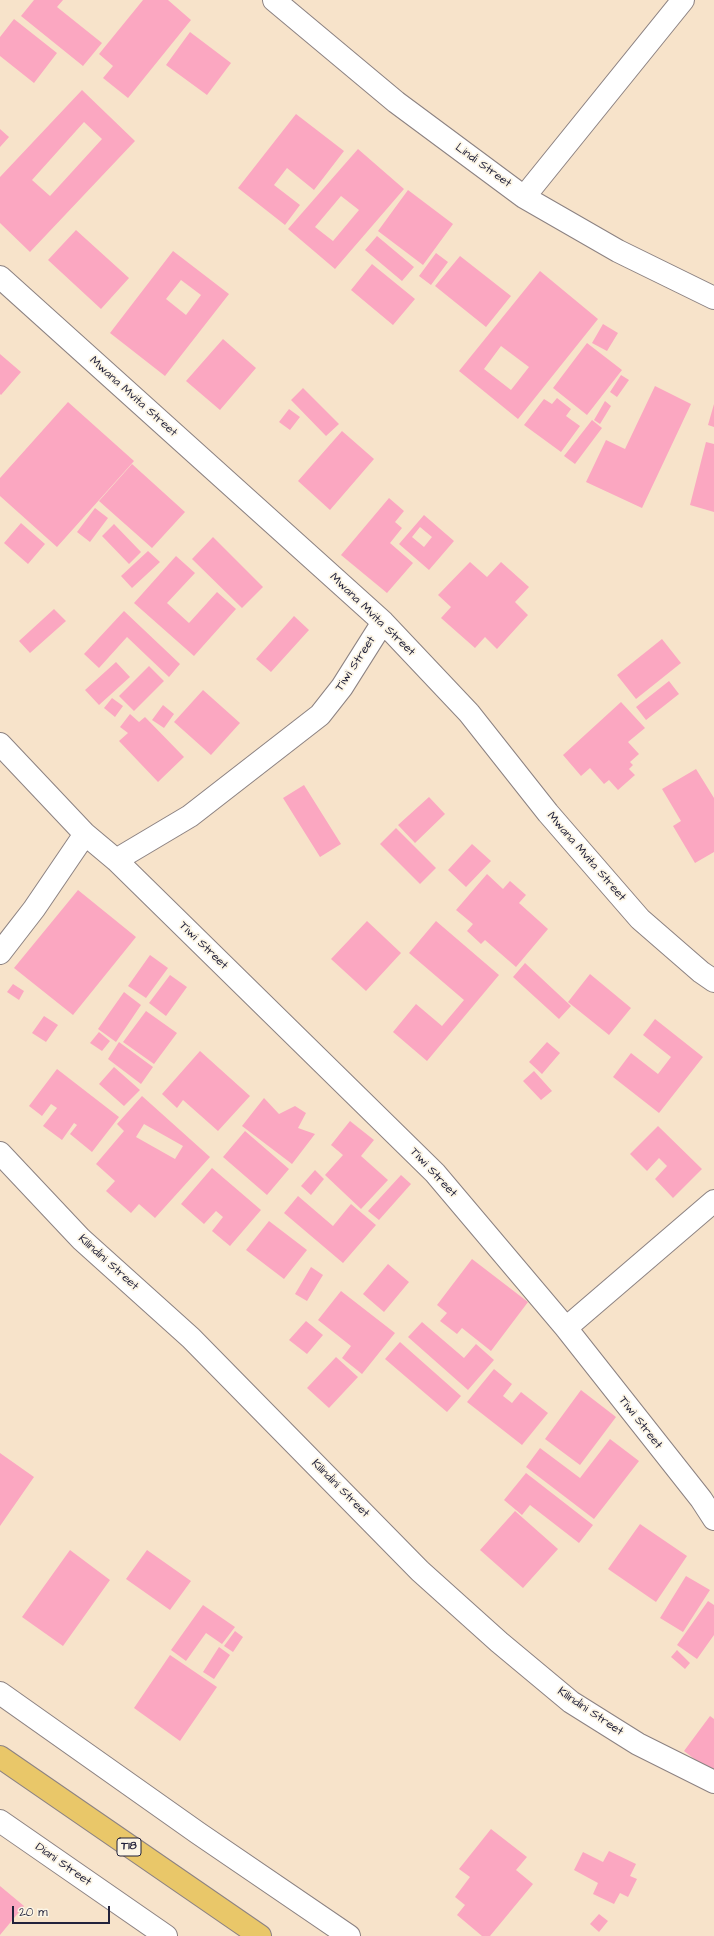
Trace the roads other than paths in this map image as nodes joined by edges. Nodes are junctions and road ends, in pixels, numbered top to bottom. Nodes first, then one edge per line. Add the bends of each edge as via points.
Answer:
1 (274, 0) edge
2 (683, 0) edge
3 (524, 197) junction
4 (0, 278) edge
5 (714, 298) edge
6 (383, 622) junction
7 (0, 744) edge
8 (85, 834) junction
9 (116, 860) junction
10 (0, 953) edge
11 (714, 981) edge
12 (0, 1153) edge
13 (714, 1201) edge
14 (566, 1328) junction
15 (714, 1519) edge
16 (0, 1692) edge
17 (0, 1757) edge
18 (714, 1782) edge
19 (0, 1821) edge
20 (166, 1936) edge
21 (260, 1936) edge
22 (349, 1936) edge

1 - 3 street, Lindi Street via 396,102
2 - 3 street
3 - 5 street, Lindi Street via 618,251
4 - 6 street, Mwana Mvita Street
6 - 9 street, Tiwi Street via 342,687 320,715 190,816
6 - 11 street, Mwana Mvita Street via 469,714 548,812 640,919
7 - 8 street, Tiwi Street
8 - 9 street, Tiwi Street
8 - 10 street via 34,909
9 - 14 street, Tiwi Street via 435,1173
12 - 18 street, Kilindini Street via 82,1239 191,1338 420,1571 571,1702 638,1744
13 - 14 street
14 - 15 street, Tiwi Street
16 - 22 street via 198,1834
17 - 21 main road, T18
19 - 20 street, Diani Street

